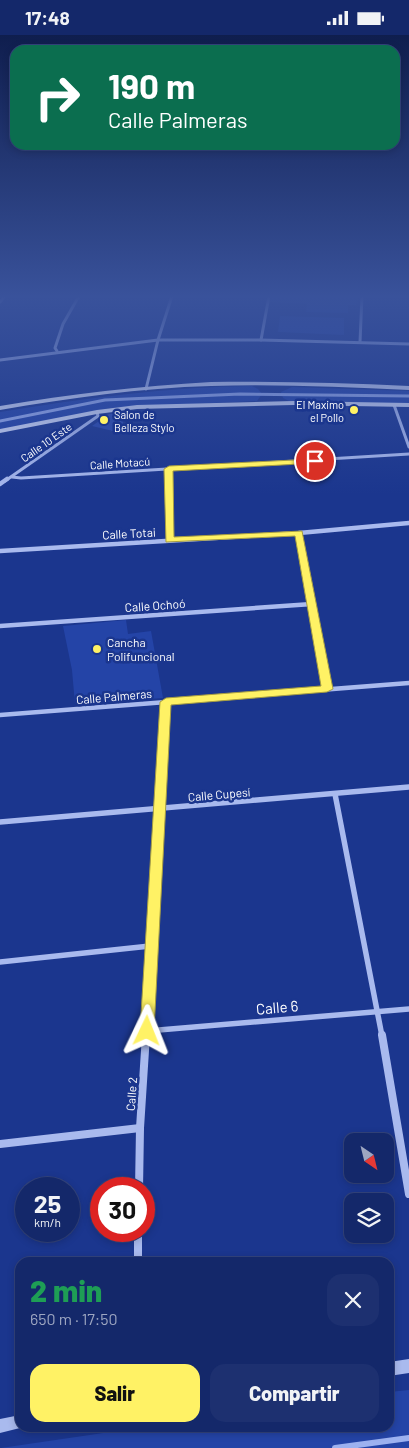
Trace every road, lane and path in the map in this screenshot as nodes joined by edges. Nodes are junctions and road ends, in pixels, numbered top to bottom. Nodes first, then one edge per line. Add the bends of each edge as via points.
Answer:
1 (153, 362) edge
2 (256, 385) junction
3 (332, 385) junction
4 (409, 388) edge
5 (146, 389) junction
6 (291, 402) junction
7 (258, 403) junction
8 (394, 405) junction
9 (409, 405) edge
10 (0, 408) edge
11 (96, 411) junction
12 (0, 431) edge
13 (409, 447) edge
14 (409, 454) edge
15 (169, 469) junction
16 (12, 477) junction
17 (0, 484) edge
18 (409, 523) edge
19 (299, 533) junction
20 (170, 541) junction
21 (0, 551) edge
22 (312, 604) junction
23 (0, 626) edge
24 (409, 683) edge
25 (327, 689) junction
26 (166, 702) junction
27 (0, 715) edge
28 (409, 787) edge
29 (335, 794) junction
30 (160, 809) junction
31 (0, 822) edge
32 (150, 946) junction
33 (0, 961) edge
34 (409, 1009) edge
35 (378, 1012) junction
36 (147, 1031) junction
37 (140, 1127) junction
38 (0, 1144) edge
39 (139, 1177) edge
40 (409, 1194) edge
41 (138, 1242) edge
42 (138, 1257) edge
43 (409, 1366) edge
44 (394, 1368) edge
45 (15, 1424) edge
46 (0, 1425) edge

1 - 5 street
2 - 3 main road
2 - 5 main road
2 - 7 main road via 269,393
3 - 4 main road
3 - 6 main road via 296,385 280,391
5 - 10 main road
6 - 7 main road
6 - 8 main road
7 - 11 main road
8 - 9 main road
8 - 13 street
11 - 12 main road
11 - 16 street, Calle 10 Este via 98,416
14 - 15 street, Calle Motacú
15 - 16 street, Calle Motacú
15 - 20 street
16 - 17 street, Calle 10 Este
18 - 19 street, Calle Totai
19 - 20 street, Calle Totai
19 - 22 street
20 - 21 street, Calle Totai
22 - 23 street, Calle Ochoó
22 - 25 street
24 - 25 street, Calle Palmeras
25 - 26 street, Calle Palmeras
26 - 27 street, Calle Palmeras
26 - 30 street, Calle 2
28 - 29 street, Calle Cupesí
29 - 30 street, Calle Cupesí
29 - 35 street
30 - 31 street, Calle Cupesí
30 - 32 street, Calle 2
32 - 33 street
32 - 36 street, Calle 2
34 - 35 street, Calle 6
35 - 36 street, Calle 6
35 - 40 street
36 - 37 street, Calle 2
37 - 38 street
37 - 39 street, Calle 2
41 - 42 street
43 - 44 street
45 - 46 street

